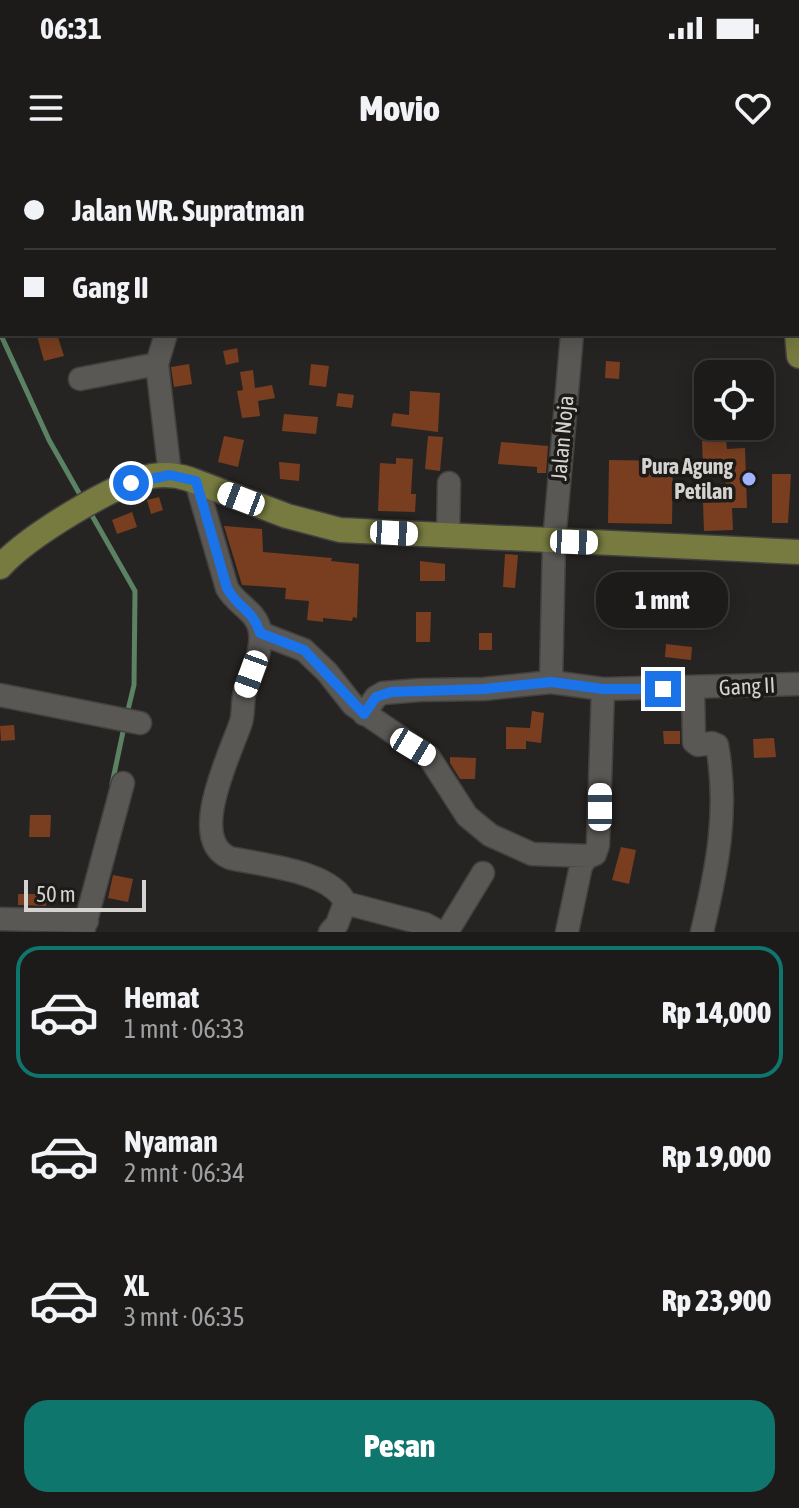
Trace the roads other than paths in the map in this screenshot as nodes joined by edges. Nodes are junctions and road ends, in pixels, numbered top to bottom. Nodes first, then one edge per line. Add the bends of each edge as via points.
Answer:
1 (165, 336) edge
2 (572, 336) edge
3 (797, 336) edge
4 (799, 356) edge
5 (157, 364) junction
6 (80, 379) dead end
7 (170, 475) junction
8 (196, 481) junction
9 (449, 483) dead end
10 (448, 536) junction
11 (554, 542) junction
12 (799, 552) edge
13 (0, 567) edge
14 (260, 633) junction
15 (551, 682) junction
16 (799, 684) edge
17 (693, 688) junction
18 (603, 689) junction
19 (0, 695) edge
20 (364, 714) junction
21 (132, 722) dead end
22 (123, 783) dead end
23 (589, 856) junction
24 (483, 873) dead end
25 (345, 903) junction
26 (0, 919) edge
27 (82, 924) edge
28 (387, 924) edge
29 (330, 932) edge
30 (440, 932) edge
31 (447, 932) edge
32 (567, 932) edge
33 (702, 932) edge

1 - 5 street
2 - 11 street, Jalan Noja
3 - 4 main road
5 - 6 street
5 - 7 street
7 - 8 main road
7 - 13 main road via 131,483 89,505 26,542
8 - 10 main road via 326,528
8 - 14 street via 227,588 253,614
9 - 10 street
10 - 11 main road
11 - 12 main road
11 - 15 street, Jalan Noja
14 - 20 street via 304,650
14 - 25 street via 211,832 221,854 317,879 337,889
15 - 18 street, Gang II
15 - 20 street, Gang II via 383,693
16 - 17 street, Gang II
17 - 18 street, Gang II
17 - 33 street via 694,742 717,745 721,785 719,860
18 - 23 street via 598,845
19 - 21 street
20 - 23 street via 433,760 467,816 490,835 532,854
22 - 27 street
23 - 32 street via 578,874
24 - 31 street
25 - 28 street
25 - 29 street
26 - 27 street
28 - 30 street via 425,924

